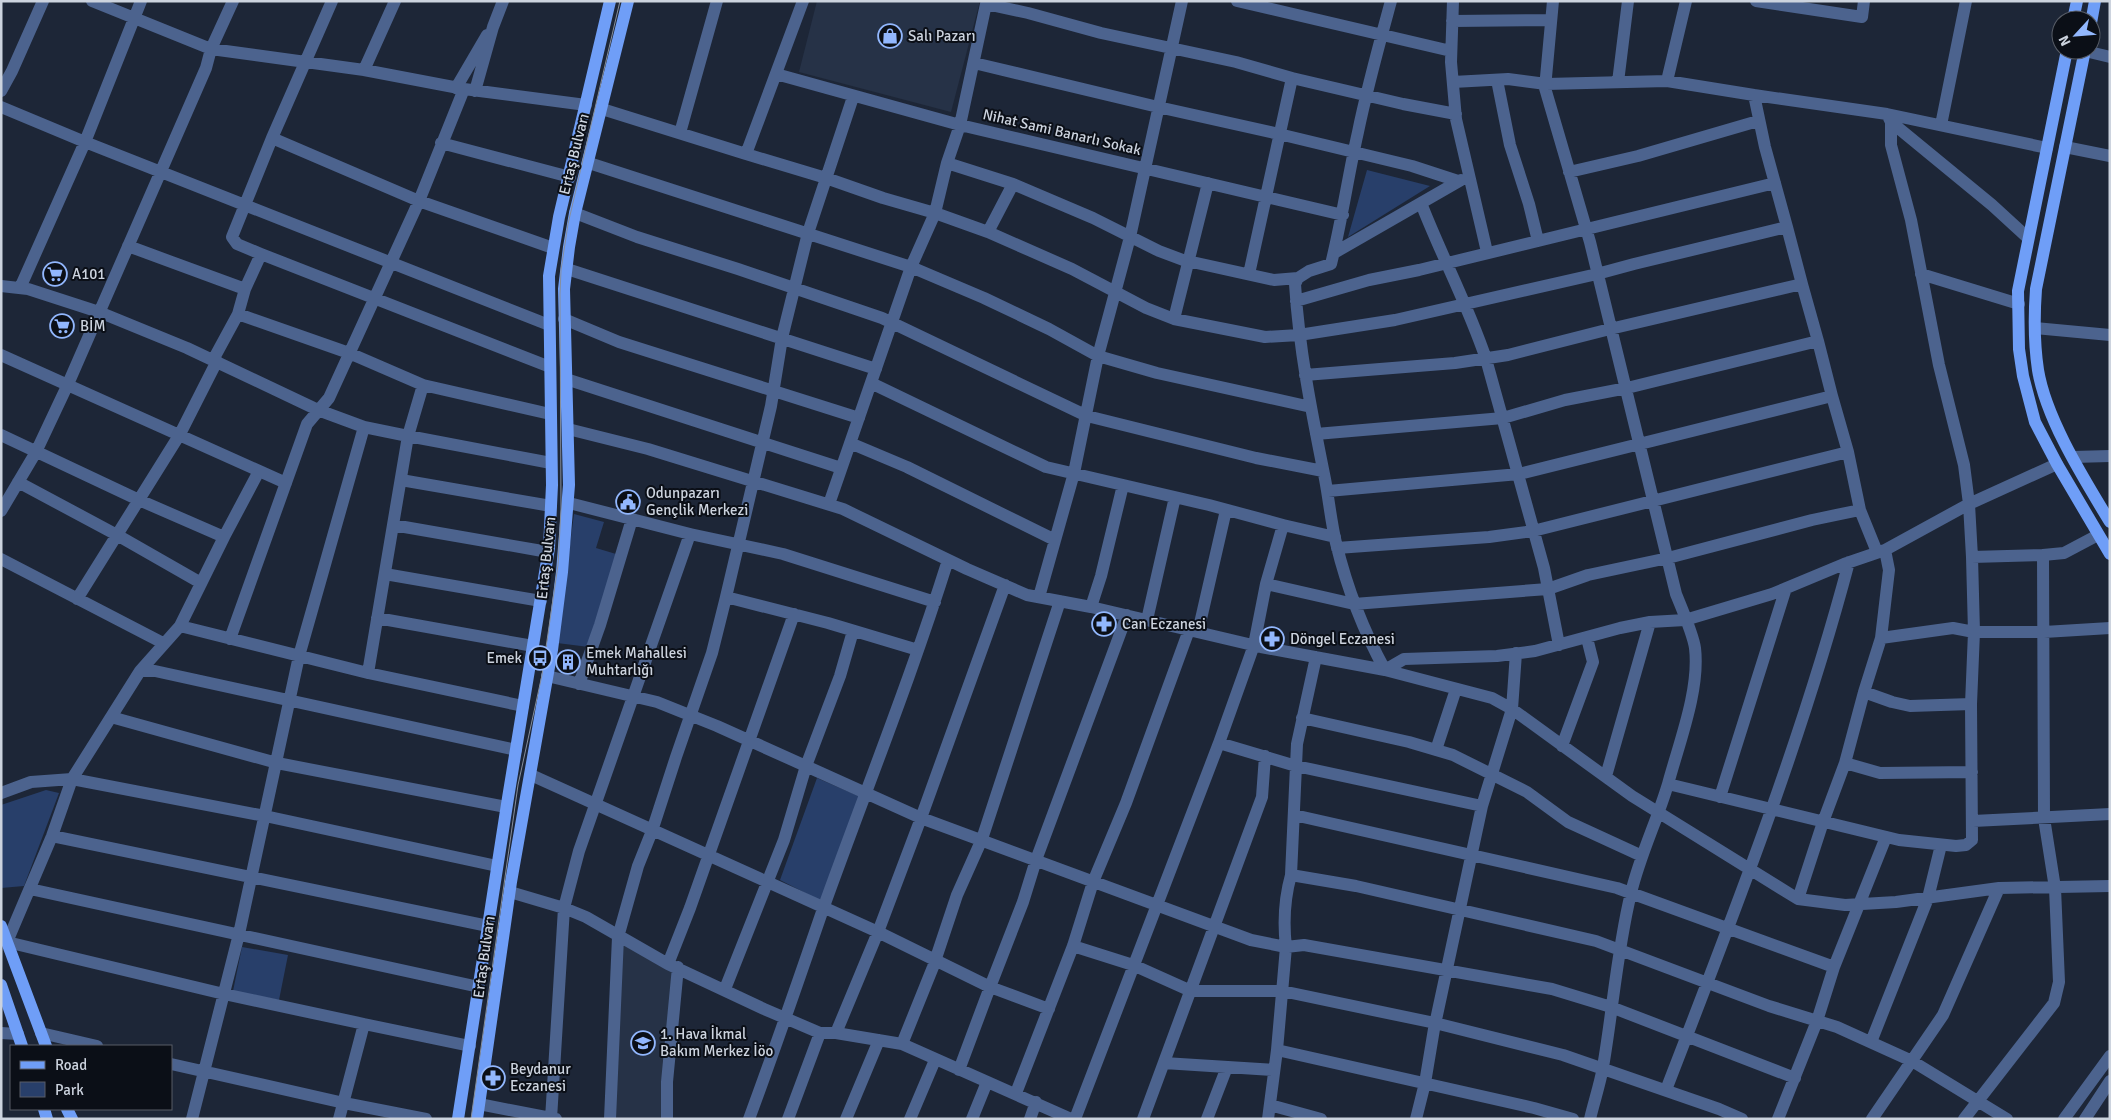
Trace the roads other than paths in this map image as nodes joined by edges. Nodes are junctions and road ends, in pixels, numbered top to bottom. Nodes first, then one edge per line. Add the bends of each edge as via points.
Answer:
1 (43, 1) edge
2 (92, 1) edge
3 (141, 1) edge
4 (233, 1) edge
5 (332, 1) edge
6 (395, 1) edge
7 (503, 1) edge
8 (610, 1) edge
9 (628, 1) edge
10 (717, 1) edge
11 (803, 1) edge
12 (1182, 1) edge
13 (1237, 1) edge
14 (1391, 1) edge
15 (1453, 1) edge
16 (1553, 1) edge
17 (1628, 1) edge
18 (1686, 1) edge
19 (1864, 1) edge
20 (1966, 1) edge
21 (1764, 2) edge
22 (986, 3) edge
23 (134, 17) junction
24 (1551, 20) junction
25 (1452, 21) junction
26 (493, 26) junction
27 (1381, 36) junction
28 (1172, 48) junction
29 (211, 49) junction
30 (1451, 51) junction
31 (2065, 60) edge
32 (2083, 60) edge
33 (305, 62) junction
34 (974, 63) junction
35 (364, 70) junction
36 (776, 74) junction
37 (1292, 78) junction
38 (1497, 80) junction
39 (1667, 81) junction
40 (1453, 82) junction
41 (1618, 82) junction
42 (1546, 84) junction
43 (465, 89) junction
44 (1, 91) edge
45 (1366, 95) junction
46 (1754, 95) junction
47 (853, 97) junction
48 (586, 105) junction
49 (1, 107) edge
50 (1158, 107) junction
51 (602, 109) junction
52 (1456, 114) junction
53 (1889, 118) junction
54 (1758, 121) junction
55 (960, 124) junction
56 (1941, 126) junction
57 (680, 133) junction
58 (1279, 134) junction
59 (272, 138) junction
60 (85, 142) junction
61 (441, 143) junction
62 (2047, 148) junction
63 (2065, 148) junction
64 (1354, 153) junction
65 (746, 154) junction
66 (2110, 156) edge
67 (588, 163) junction
68 (947, 163) junction
69 (1145, 168) junction
70 (161, 172) junction
71 (1570, 172) junction
72 (570, 177) junction
73 (826, 178) junction
74 (1464, 178) junction
75 (1208, 183) junction
76 (1775, 183) junction
77 (1013, 184) junction
78 (1266, 196) junction
79 (419, 201) junction
80 (1421, 202) junction
81 (245, 204) junction
82 (935, 212) junction
83 (576, 214) junction
84 (1343, 215) junction
85 (1788, 227) junction
86 (1586, 229) junction
87 (988, 232) junction
88 (808, 233) junction
89 (1130, 237) junction
90 (2028, 238) junction
91 (1538, 241) junction
92 (128, 246) junction
93 (553, 248) junction
94 (1487, 252) junction
95 (1334, 253) junction
96 (260, 254) junction
97 (1189, 261) junction
98 (1446, 263) junction
99 (391, 264) junction
100 (911, 267) junction
101 (566, 269) junction
102 (1249, 274) junction
103 (1597, 274) junction
104 (1921, 274) junction
105 (1298, 278) junction
106 (1802, 284) junction
107 (1, 286) edge
108 (20, 288) junction
109 (245, 289) junction
110 (795, 289) junction
111 (1116, 293) junction
112 (374, 299) junction
113 (1296, 301) junction
114 (1465, 303) junction
115 (2018, 304) junction
116 (98, 312) junction
117 (238, 314) junction
118 (564, 319) junction
119 (1174, 319) junction
120 (892, 322) junction
121 (549, 325) junction
122 (2035, 328) junction
123 (1610, 329) junction
124 (1299, 335) junction
125 (2110, 335) edge
126 (782, 338) junction
127 (1818, 341) junction
128 (349, 353) junction
129 (1, 355) edge
130 (1098, 356) junction
131 (1486, 358) junction
132 (215, 361) junction
133 (550, 367) junction
134 (876, 369) junction
135 (1305, 375) junction
136 (566, 379) junction
137 (68, 384) junction
138 (871, 384) junction
139 (423, 385) junction
140 (1627, 388) junction
141 (773, 392) junction
142 (1832, 396) junction
143 (1311, 407) junction
144 (318, 410) junction
145 (550, 414) junction
146 (1086, 416) junction
147 (859, 418) junction
148 (1503, 418) junction
149 (364, 427) junction
150 (568, 429) junction
151 (180, 434) junction
152 (1316, 434) junction
153 (1, 435) edge
154 (408, 436) junction
155 (762, 443) junction
156 (1640, 443) junction
157 (850, 444) junction
158 (36, 452) junction
159 (1848, 452) junction
160 (2110, 456) edge
161 (2073, 457) junction
162 (551, 463) junction
163 (2057, 464) junction
164 (841, 468) junction
165 (259, 471) junction
166 (1323, 471) junction
167 (1074, 473) junction
168 (1519, 474) junction
169 (401, 480) junction
170 (753, 480) junction
171 (18, 482) junction
172 (286, 483) junction
173 (1123, 485) junction
174 (1328, 491) junction
175 (1175, 497) junction
176 (139, 500) junction
177 (1654, 501) junction
178 (568, 503) junction
179 (829, 504) junction
180 (1969, 504) junction
181 (551, 506) junction
182 (1226, 510) junction
183 (1860, 510) junction
184 (1, 511) edge
185 (632, 519) junction
186 (2110, 522) edge
187 (393, 525) junction
188 (1283, 525) junction
189 (1534, 531) junction
190 (690, 534) junction
191 (117, 535) junction
192 (2098, 535) junction
193 (224, 536) junction
194 (1055, 540) junction
195 (1336, 543) junction
196 (739, 544) junction
197 (1881, 551) junction
198 (548, 552) junction
199 (2110, 554) edge
200 (2043, 555) junction
201 (1972, 557) junction
202 (1668, 558) junction
203 (1, 559) edge
204 (948, 560) junction
205 (1849, 562) junction
206 (385, 574) junction
207 (201, 583) junction
208 (1266, 584) junction
209 (1005, 585) junction
210 (1786, 588) junction
211 (1548, 590) junction
212 (726, 597) junction
213 (1039, 597) junction
214 (77, 599) junction
215 (541, 601) junction
216 (1060, 601) junction
217 (934, 602) junction
218 (1354, 604) junction
219 (1092, 606) junction
220 (794, 614) junction
221 (1127, 615) junction
222 (377, 618) junction
223 (1147, 620) junction
224 (1686, 620) junction
225 (1650, 622) junction
226 (180, 626) junction
227 (2110, 628) edge
228 (853, 631) junction
229 (1193, 631) junction
230 (1974, 632) junction
231 (2044, 632) junction
232 (1587, 638) junction
233 (1881, 638) junction
234 (230, 639) junction
235 (163, 643) junction
236 (1254, 645) junction
237 (1559, 645) junction
238 (533, 646) junction
239 (918, 650) junction
240 (1516, 653) junction
241 (299, 656) junction
242 (1316, 657) junction
243 (1385, 670) junction
244 (140, 672) junction
245 (368, 673) junction
246 (547, 676) junction
247 (579, 684) junction
248 (1456, 689) junction
249 (1864, 692) junction
250 (632, 696) junction
251 (289, 700) junction
252 (1972, 704) junction
253 (523, 706) junction
254 (1512, 709) junction
255 (690, 716) junction
256 (112, 717) junction
257 (1302, 718) junction
258 (749, 740) junction
259 (1219, 743) junction
260 (1562, 746) junction
261 (516, 750) junction
262 (1436, 750) junction
263 (1265, 756) junction
264 (277, 763) junction
265 (1845, 763) junction
266 (806, 766) junction
267 (1296, 766) junction
268 (1972, 772) junction
269 (1493, 773) junction
270 (531, 776) junction
271 (1606, 776) junction
272 (72, 779) junction
273 (1668, 784) junction
274 (867, 792) junction
275 (1, 793) edge
276 (1720, 797) junction
277 (594, 805) junction
278 (1482, 806) junction
279 (506, 807) junction
280 (1772, 810) junction
281 (1659, 812) junction
282 (2110, 814) edge
283 (1294, 815) junction
284 (265, 816) junction
285 (921, 818) junction
286 (2044, 818) junction
287 (1973, 821) junction
288 (1823, 822) junction
289 (652, 831) junction
290 (52, 836) junction
291 (1886, 837) junction
292 (982, 839) junction
293 (1942, 844) junction
294 (1473, 854) junction
295 (708, 856) junction
296 (1642, 856) junction
297 (1036, 860) junction
298 (497, 866) junction
299 (1751, 868) junction
300 (1291, 875) junction
301 (251, 878) junction
302 (1093, 882) junction
303 (766, 883) junction
304 (2110, 886) edge
305 (1999, 888) junction
306 (2055, 888) junction
307 (30, 889) junction
308 (510, 892) junction
309 (1631, 893) junction
310 (1928, 898) junction
311 (1798, 899) junction
312 (1156, 904) junction
313 (1861, 904) junction
314 (564, 908) junction
315 (824, 908) junction
316 (1460, 910) junction
317 (1, 926) edge
318 (488, 926) junction
319 (1214, 928) junction
320 (1727, 929) junction
321 (878, 932) junction
322 (239, 934) junction
323 (618, 937) junction
324 (6, 942) junction
325 (1073, 946) junction
326 (1286, 947) junction
327 (1621, 951) junction
328 (936, 960) junction
329 (673, 965) junction
330 (1133, 965) junction
331 (1834, 967) junction
332 (1447, 971) junction
333 (1707, 983) junction
334 (1, 986) edge
335 (479, 987) junction
336 (990, 987) junction
337 (725, 989) junction
338 (1191, 991) junction
339 (1282, 991) junction
340 (224, 994) junction
341 (1611, 1007) junction
342 (1049, 1009) junction
343 (786, 1019) junction
344 (1817, 1021) junction
345 (1435, 1023) junction
346 (364, 1024) junction
347 (1, 1033) edge
348 (820, 1033) junction
349 (836, 1033) junction
350 (41, 1034) junction
351 (1687, 1037) junction
352 (20, 1040) edge
353 (879, 1040) junction
354 (1870, 1042) junction
355 (902, 1044) junction
356 (46, 1045) edge
357 (91, 1045) edge
358 (470, 1046) junction
359 (1277, 1050) junction
360 (2110, 1056) edge
361 (935, 1060) junction
362 (1912, 1061) junction
363 (1164, 1063) junction
364 (172, 1064) edge
365 (1227, 1067) junction
366 (1603, 1068) junction
367 (959, 1070) junction
368 (1274, 1070) junction
369 (204, 1071) junction
370 (1795, 1078) junction
371 (2110, 1081) edge
372 (987, 1082) junction
373 (1425, 1082) junction
374 (1666, 1090) junction
375 (1016, 1093) junction
376 (1978, 1100) junction
377 (1036, 1102) junction
378 (344, 1103) junction
379 (479, 1104) junction
380 (1270, 1105) junction
381 (553, 1118) edge
382 (192, 1119) edge
383 (339, 1119) edge
384 (426, 1119) edge
385 (458, 1119) edge
386 (477, 1119) edge
387 (610, 1119) edge
388 (667, 1119) edge
389 (749, 1119) edge
390 (788, 1119) edge
391 (846, 1119) edge
392 (910, 1119) edge
393 (972, 1119) edge
394 (1030, 1119) edge
395 (1073, 1119) edge
396 (1143, 1119) edge
397 (1207, 1119) edge
398 (1268, 1119) edge
399 (1321, 1119) edge
400 (1416, 1119) edge
401 (1573, 1119) edge
402 (1590, 1119) edge
403 (1742, 1119) edge
404 (1778, 1119) edge
405 (1872, 1119) edge
406 (1964, 1119) edge
407 (2007, 1119) edge
408 (2064, 1119) edge
409 (2085, 1119) edge

1 - 44 street
2 - 23 street
3 - 23 street
4 - 29 street
5 - 33 street
6 - 35 street
7 - 26 street
8 - 48 main road, Ertaş Bulvarı
9 - 51 main road, Ertaş Bulvarı
10 - 57 street
11 - 36 street
12 - 28 street
13 - 27 street
14 - 27 street
15 - 25 street
16 - 24 street
17 - 41 street
18 - 39 street
19 - 21 street via 1862,17
20 - 56 street
22 - 28 street
22 - 34 street
23 - 29 street
23 - 60 street
24 - 25 street
24 - 42 street
25 - 30 street
26 - 43 street
26 - 43 street
27 - 30 street
27 - 45 street
28 - 37 street
28 - 50 street
29 - 33 street
29 - 70 street via 206,68
30 - 40 street
31 - 62 main road
32 - 63 main road
33 - 35 street
33 - 59 street
34 - 50 street
34 - 55 street
35 - 43 street
36 - 47 street, Nihat Sami Banarlı Sokak
36 - 65 street
37 - 45 street
37 - 58 street
38 - 40 street
38 - 42 street
38 - 91 street via 1510,146
39 - 41 street
39 - 46 street
40 - 52 street
41 - 42 street
42 - 71 street
43 - 48 street
43 - 61 street
45 - 52 street
45 - 64 street
46 - 53 street
46 - 54 street
47 - 55 street, Nihat Sami Banarlı Sokak
47 - 73 street
48 - 72 main road, Ertaş Bulvarı
49 - 60 street
50 - 58 street
50 - 69 street
51 - 57 street
51 - 67 main road, Ertaş Bulvarı
52 - 74 street
53 - 56 street
53 - 90 street
53 - 104 street via 1891,145
54 - 71 street
54 - 76 street
55 - 68 street
55 - 69 street, Nihat Sami Banarlı Sokak
56 - 62 street
57 - 65 street
58 - 64 street
58 - 78 street
59 - 79 street
59 - 81 street
60 - 70 street
60 - 108 street
61 - 72 street
61 - 79 street
62 - 90 main road
63 - 66 street
63 - 122 main road via 2036,289
64 - 74 street
64 - 84 street
65 - 73 street
67 - 83 main road, Ertaş Bulvarı
67 - 88 street
68 - 77 street
68 - 82 street
69 - 75 street, Nihat Sami Banarlı Sokak
69 - 89 street
70 - 81 street
70 - 92 street
71 - 86 street
72 - 93 main road, Ertaş Bulvarı
73 - 82 street
73 - 88 street
74 - 80 street
74 - 94 street
75 - 78 street, Nihat Sami Banarlı Sokak
75 - 97 street
76 - 85 street
76 - 86 street
77 - 87 street
77 - 89 street
78 - 84 street, Nihat Sami Banarlı Sokak
78 - 102 street
79 - 93 street
79 - 99 street
80 - 95 street
80 - 98 street
81 - 96 street via 232,237 237,244
81 - 99 street
82 - 87 street
82 - 100 street
83 - 101 main road, Ertaş Bulvarı
83 - 110 street via 637,238
84 - 95 street
85 - 103 street
85 - 106 street
86 - 91 street
86 - 103 street
87 - 111 street via 1072,269
88 - 100 street
88 - 110 street
89 - 97 street
89 - 111 street
90 - 115 main road
91 - 94 street
92 - 109 street
92 - 116 street
93 - 121 main road, Ertaş Bulvarı via 549,276
94 - 98 street
95 - 105 street via 1331,264
96 - 109 street
96 - 112 street
97 - 102 street
97 - 119 street
98 - 113 street
98 - 114 street
99 - 112 street
99 - 121 street
100 - 120 street
100 - 130 street via 1041,326
101 - 118 main road, Ertaş Bulvarı
101 - 126 street
102 - 105 street via 1274,280
103 - 114 street
103 - 123 street
104 - 115 street
104 - 180 street via 1964,465
105 - 113 street
106 - 123 street
106 - 127 street
107 - 108 street
108 - 116 street
109 - 117 street
110 - 120 street
110 - 126 street
111 - 119 street
111 - 130 street
112 - 128 street
112 - 133 street
113 - 124 street
114 - 124 street via 1395,320
114 - 131 street
115 - 163 main road via 2019,349 2027,393 2035,422
116 - 132 street
116 - 137 street
117 - 128 street
117 - 132 street
118 - 136 main road, Ertaş Bulvarı
118 - 141 street via 619,342
119 - 124 street via 1265,338
120 - 134 street
120 - 146 street
121 - 133 main road, Ertaş Bulvarı
122 - 125 street
122 - 161 main road via 2038,371 2049,406
123 - 131 street
123 - 140 street
124 - 135 street
126 - 134 street
126 - 141 street
127 - 140 street
127 - 142 street
128 - 139 street
128 - 144 street via 329,398
129 - 137 street
130 - 143 street via 1158,373
130 - 146 street
131 - 135 street
131 - 148 street
132 - 144 street
132 - 151 street
133 - 145 main road, Ertaş Bulvarı
134 - 138 street
135 - 143 street
136 - 150 main road, Ertaş Bulvarı
136 - 155 street
137 - 151 street
137 - 158 street
138 - 147 street
138 - 167 street via 1046,467
139 - 145 street
139 - 154 street
140 - 148 street via 1565,400
140 - 156 street
141 - 147 street
141 - 155 street
142 - 156 street
142 - 159 street
143 - 152 street
144 - 149 street
144 - 172 street via 307,424
145 - 162 main road, Ertaş Bulvarı
146 - 166 street
146 - 167 street
147 - 157 street
148 - 152 street
148 - 168 street
149 - 154 street
149 - 241 street
150 - 170 street
150 - 178 main road, Ertaş Bulvarı
151 - 165 street
151 - 176 street
152 - 166 street
153 - 158 street
154 - 162 street
154 - 169 street
155 - 164 street
155 - 170 street
156 - 168 street
156 - 177 street
157 - 164 street
157 - 194 street via 907,467
158 - 171 street
158 - 176 street
159 - 177 street
159 - 183 street
160 - 161 street
161 - 186 main road
162 - 181 main road, Ertaş Bulvarı
163 - 180 street
163 - 192 main road
164 - 179 street
165 - 172 street
165 - 193 street
166 - 174 street
167 - 173 street
167 - 194 street
168 - 174 street
168 - 189 street
169 - 181 street
169 - 187 street
170 - 179 street
170 - 196 street
171 - 184 street
171 - 191 street
172 - 234 street
173 - 175 street
173 - 219 street
174 - 195 street
175 - 182 street
175 - 223 street
176 - 191 street
176 - 193 street
177 - 189 street
177 - 202 street
178 - 185 street
178 - 246 main road, Ertaş Bulvarı
179 - 204 street
180 - 197 street
180 - 201 street
181 - 198 main road, Ertaş Bulvarı
182 - 188 street
182 - 229 street
183 - 197 street
183 - 202 street
185 - 190 street
185 - 247 street
187 - 198 street
187 - 206 street
188 - 195 street
188 - 208 street
189 - 195 street via 1489,537
189 - 211 street
190 - 196 street
190 - 250 street
191 - 207 street
191 - 214 street
192 - 199 main road
192 - 200 street via 2064,553
193 - 207 street
194 - 213 street
195 - 218 street
196 - 212 street
196 - 217 street via 783,554
197 - 205 street
197 - 233 street via 1889,570
198 - 215 main road, Ertaş Bulvarı
200 - 201 street
200 - 231 street
201 - 230 street
202 - 211 street via 1588,575
202 - 224 street
203 - 214 street
204 - 209 street
204 - 217 street
205 - 210 street
205 - 280 street via 1826,646
206 - 215 street
206 - 222 street
207 - 226 street
208 - 218 street
208 - 236 street
209 - 213 street
209 - 285 street
210 - 224 street
210 - 276 street
211 - 218 street
211 - 237 street
212 - 220 street
212 - 255 street via 712,653
213 - 216 street
214 - 235 street
215 - 238 main road, Ertaş Bulvarı
216 - 219 street
216 - 292 street
217 - 239 street
218 - 243 street via 1367,638
219 - 221 street
220 - 228 street
220 - 258 street
221 - 223 street
221 - 297 street
222 - 238 street
222 - 245 street
223 - 229 street
224 - 225 street
224 - 273 street via 1695,647 1695,672
225 - 232 street
225 - 271 street
226 - 234 street
226 - 235 street
227 - 231 street
228 - 239 street
228 - 266 street via 840,676
229 - 236 street
229 - 302 street
230 - 231 street
230 - 233 street via 1954,628
230 - 252 street
231 - 286 street
232 - 237 street
232 - 260 street via 1593,662
233 - 249 street
234 - 241 street
235 - 244 street
236 - 242 street
236 - 259 street
237 - 240 street
238 - 253 main road, Ertaş Bulvarı
239 - 274 street
240 - 243 street via 1404,659
240 - 254 street
241 - 245 street
241 - 251 street
242 - 243 street
242 - 257 street
243 - 248 street
244 - 251 street via 155,671
244 - 256 street
245 - 253 street
246 - 247 street
246 - 270 main road, Ertaş Bulvarı
247 - 250 street
248 - 254 street via 1492,698
248 - 262 street
249 - 252 street via 1910,706
249 - 265 street
250 - 255 street
250 - 277 street
251 - 261 street
251 - 264 street
252 - 268 street
253 - 261 main road, Ertaş Bulvarı
254 - 260 street
254 - 269 street
255 - 258 street
255 - 289 street
256 - 264 street
256 - 272 street
257 - 262 street
257 - 267 street
258 - 266 street
258 - 295 street
259 - 263 street
259 - 312 street
260 - 271 street
261 - 279 main road, Ertaş Bulvarı
262 - 269 street
263 - 267 street
263 - 319 street via 1262,797
264 - 279 street
264 - 284 street
265 - 268 street via 1880,773
265 - 288 street
266 - 274 street
266 - 303 street via 784,840
267 - 278 street
267 - 283 street
268 - 287 street
269 - 278 street
269 - 296 street via 1527,792 1568,822
270 - 277 street
270 - 308 main road, Ertaş Bulvarı
271 - 281 street
272 - 275 street via 31,782
272 - 284 street
272 - 290 street
273 - 276 street
273 - 281 street
274 - 285 street
274 - 315 street
276 - 280 street
277 - 289 street
277 - 314 street
278 - 294 street
279 - 298 main road, Ertaş Bulvarı
280 - 288 street
280 - 299 street
281 - 296 street
281 - 299 street
282 - 286 street
283 - 294 street
283 - 300 street
284 - 298 street
284 - 301 street
285 - 292 street
285 - 321 street
286 - 287 street
286 - 306 street
287 - 293 street via 1972,840 1966,845
288 - 291 street
288 - 311 street
289 - 295 street
289 - 323 street via 638,866
290 - 301 street
290 - 307 street
291 - 293 street
291 - 313 street
292 - 297 street
292 - 328 street via 957,895
293 - 310 street
294 - 309 street
294 - 316 street
295 - 303 street
295 - 329 street
296 - 309 street
297 - 302 street
297 - 336 street
298 - 318 main road, Ertaş Bulvarı
299 - 311 street
299 - 320 street
300 - 316 street
300 - 326 street via 1283,922
301 - 318 street
301 - 322 street
302 - 312 street
302 - 325 street
303 - 315 street
303 - 337 street
304 - 306 street
305 - 306 street
305 - 310 street
305 - 362 street via 1943,1015
306 - 376 street via 2059,982 2054,1003
307 - 322 street
307 - 324 street
308 - 314 street
308 - 379 main road, Ertaş Bulvarı
309 - 320 street
309 - 327 street
310 - 313 street
310 - 354 street
311 - 313 street
312 - 319 street
312 - 330 street
313 - 331 street
314 - 323 street
314 - 381 street
315 - 321 street
315 - 343 street
316 - 327 street via 1596,941
316 - 332 street
317 - 324 main road
318 - 335 main road, Ertaş Bulvarı
319 - 326 street
319 - 338 street
320 - 331 street
320 - 333 street
321 - 328 street
321 - 349 street
322 - 335 street
322 - 340 street
323 - 329 street
323 - 387 street
324 - 340 street
324 - 350 main road
325 - 330 street
325 - 342 street
326 - 332 street via 1304,944
326 - 339 street
327 - 333 street
327 - 341 street
328 - 336 street
328 - 355 street
329 - 337 street
329 - 388 street
330 - 338 street
330 - 395 street
331 - 344 street
332 - 341 street via 1552,989
332 - 345 street
333 - 344 street
333 - 351 street
334 - 352 main road
335 - 358 main road, Ertaş Bulvarı
336 - 342 street
336 - 367 street
337 - 343 street
338 - 339 street
338 - 363 street
339 - 345 street
339 - 359 street
340 - 346 street
340 - 369 street
341 - 351 street
341 - 366 street
342 - 375 street
343 - 348 street
343 - 389 street
344 - 354 street
344 - 370 street
345 - 366 street
345 - 373 street
346 - 358 street
346 - 378 street
347 - 352 street
348 - 349 street
348 - 390 street
349 - 353 street
350 - 356 main road
350 - 357 street
351 - 370 street
351 - 374 street
353 - 355 street
353 - 391 street
354 - 362 street
355 - 361 street
358 - 385 main road, Ertaş Bulvarı
359 - 368 street
359 - 373 street
360 - 408 street
361 - 367 street
361 - 392 street
362 - 376 street
362 - 405 street
363 - 365 street
363 - 396 street
364 - 369 street
365 - 368 street
365 - 397 street
366 - 374 street
366 - 402 street
367 - 372 street
368 - 380 street
369 - 378 street
369 - 382 street
370 - 404 street
371 - 409 street
372 - 375 street
372 - 393 street
373 - 400 street
373 - 401 street
374 - 403 street
375 - 377 street
376 - 406 street
376 - 407 street
377 - 394 street
377 - 395 street
378 - 383 street
378 - 384 street
379 - 381 street
379 - 386 main road, Ertaş Bulvarı
380 - 398 street
380 - 399 street

